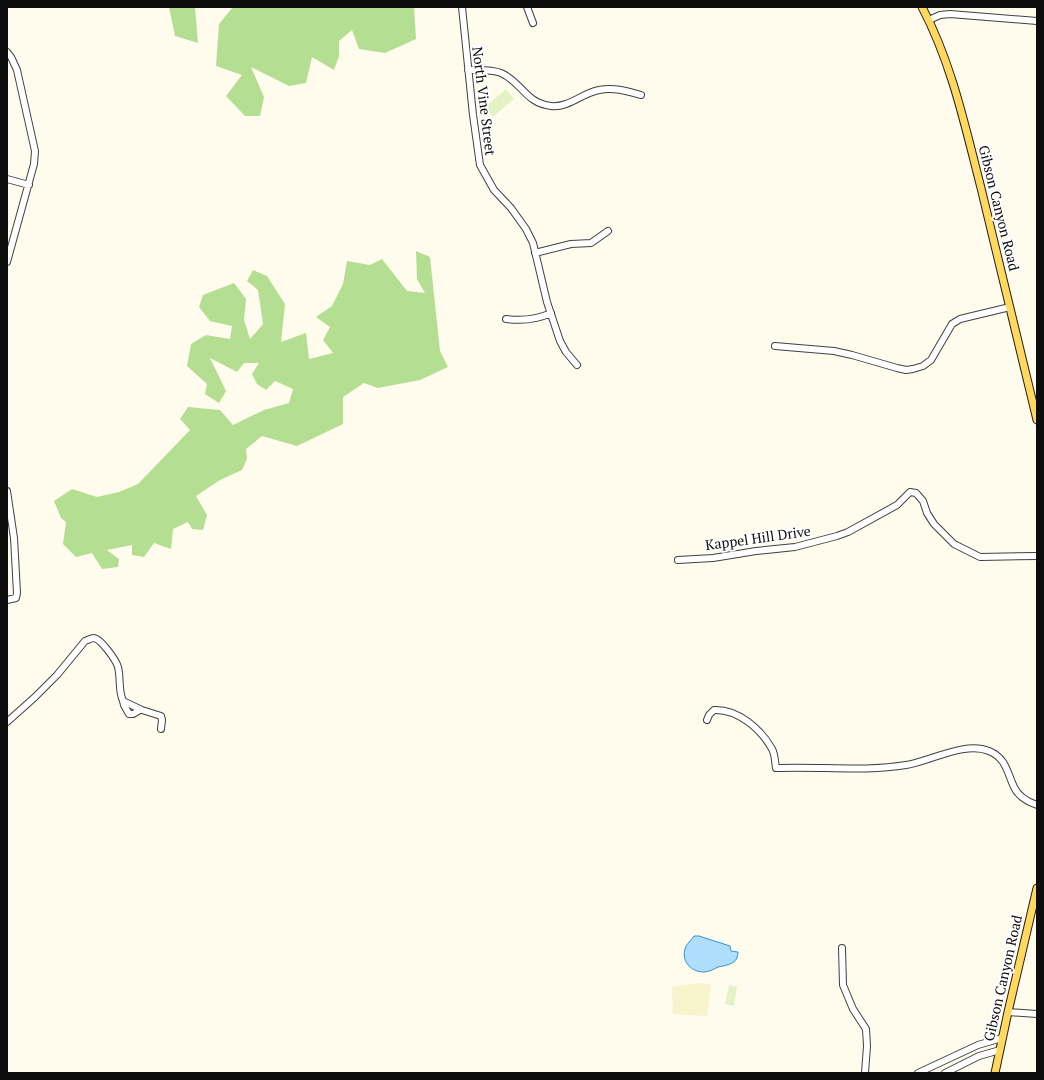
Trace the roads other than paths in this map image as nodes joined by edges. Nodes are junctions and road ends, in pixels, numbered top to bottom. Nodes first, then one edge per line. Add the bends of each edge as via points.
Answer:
1 (462, 7) edge
2 (527, 7) edge
3 (922, 7) edge
4 (929, 20) junction
5 (1037, 21) edge
6 (533, 23) dead end
7 (7, 52) edge
8 (468, 70) junction
9 (641, 95) dead end
10 (7, 179) edge
11 (29, 186) junction
12 (608, 231) dead end
13 (536, 253) junction
14 (7, 262) edge
15 (1010, 307) junction
16 (551, 313) junction
17 (506, 319) dead end
18 (775, 346) dead end
19 (577, 365) dead end
20 (1037, 420) edge
21 (7, 491) edge
22 (1037, 556) edge
23 (678, 560) dead end
24 (7, 600) edge
25 (707, 720) dead end
26 (7, 722) edge
27 (161, 729) dead end
28 (1037, 805) edge
29 (1037, 888) edge
30 (842, 948) dead end
31 (1008, 1012) junction
32 (1037, 1014) edge
33 (1002, 1038) junction
34 (1000, 1050) junction
35 (865, 1073) edge
36 (918, 1073) edge
37 (945, 1073) edge
38 (995, 1073) edge

1 - 8 street, North Vine Street
2 - 6 street
3 - 4 main road, Gibson Canyon Road
4 - 5 street via 950,14
4 - 15 main road, Gibson Canyon Road via 956,90
7 - 11 street via 16,70 35,151
8 - 9 street via 502,74 514,81 532,100 550,106 559,106 599,90 619,89
8 - 13 street, North Vine Street via 480,165 494,190 526,229
10 - 11 street
11 - 14 street
12 - 13 street via 591,243 571,244
13 - 16 street, North Vine Street
15 - 18 street via 960,319 952,324 931,360 913,369 902,369 834,351
15 - 20 main road, Gibson Canyon Road
16 - 17 street via 534,319
16 - 19 street, North Vine Street via 560,341
21 - 24 street via 14,538 17,593 16,598
22 - 23 street, Kappel Hill Drive via 980,557 954,544 934,524 923,501 916,493 910,492 897,505 838,536 796,547
25 - 28 street via 714,710 722,709 734,713 750,724 773,750 776,768 875,768 906,765 961,749 982,749 1000,758 1009,771 1014,787 1026,800
26 - 27 street via 57,675 85,642 94,638 115,659 123,701 140,710 161,716
29 - 31 main road, Gibson Canyon Road
30 - 35 street via 843,985 853,1009 866,1029
31 - 32 street
31 - 33 main road, Gibson Canyon Road
33 - 34 main road, Gibson Canyon Road
33 - 36 street via 978,1045
34 - 37 street via 979,1056
34 - 38 main road, Gibson Canyon Road

